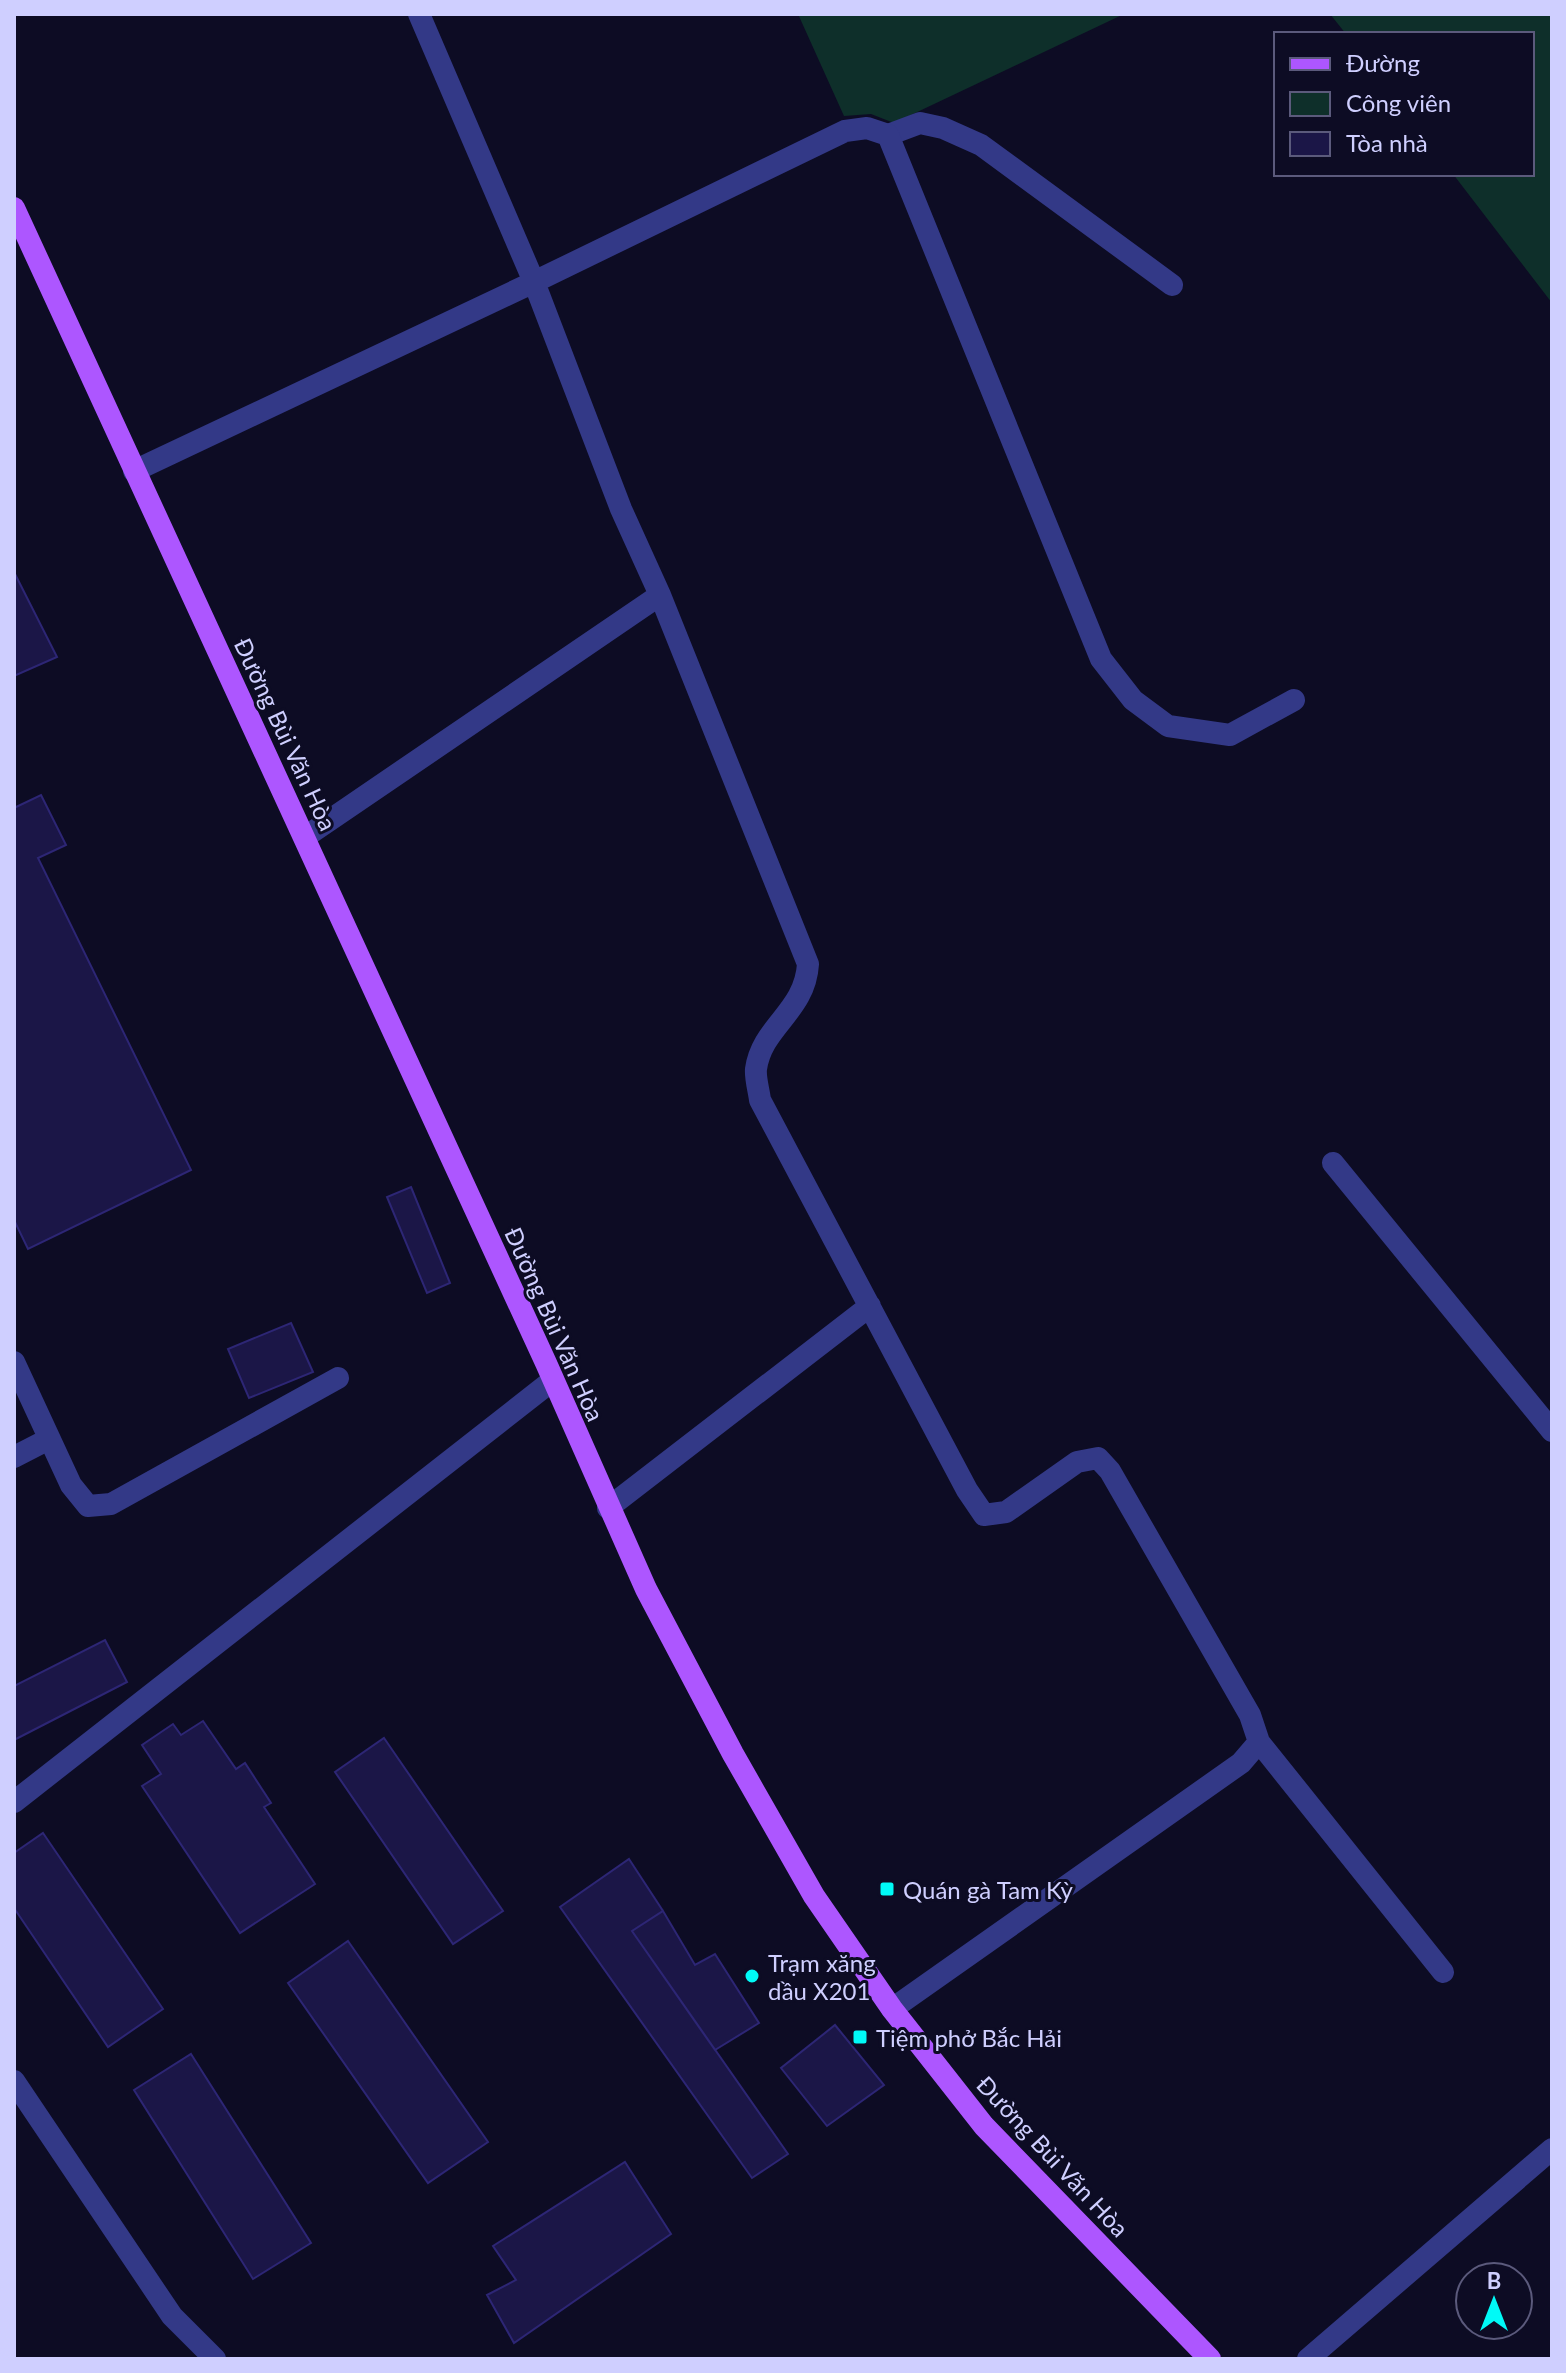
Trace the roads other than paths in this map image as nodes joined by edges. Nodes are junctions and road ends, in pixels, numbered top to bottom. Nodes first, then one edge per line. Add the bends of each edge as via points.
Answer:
1 (419, 14) edge
2 (888, 135) junction
3 (14, 208) edge
4 (534, 282) junction
5 (1172, 285) dead end
6 (134, 471) junction
7 (660, 595) junction
8 (1294, 700) dead end
9 (305, 837) junction
10 (1333, 1163) dead end
11 (870, 1306) junction
12 (14, 1362) edge
13 (338, 1378) dead end
14 (553, 1380) junction
15 (1552, 1431) edge
16 (49, 1439) junction
17 (14, 1457) edge
18 (608, 1508) junction
19 (1259, 1742) junction
20 (14, 1802) edge
21 (1443, 1972) dead end
22 (892, 2009) junction
23 (14, 2081) edge
24 (1552, 2149) edge
25 (215, 2359) edge
26 (1210, 2359) edge
27 (1308, 2359) edge

1 - 4 street
2 - 4 street via 867,128 845,131
2 - 5 street via 920,123 981,145
2 - 8 street via 1101,659 1133,700 1168,726 1230,735
3 - 6 main road, Đường Bùi Văn Hòa
4 - 6 street
4 - 7 street via 621,509
6 - 9 main road, Đường Bùi Văn Hòa
7 - 9 street
7 - 11 street via 808,964 799,999 766,1041 756,1070 760,1100
9 - 14 main road, Đường Bùi Văn Hòa
10 - 15 street
11 - 18 street
11 - 19 street via 984,1515 1006,1512 1077,1462 1098,1458 1110,1471 1250,1715
12 - 16 street
13 - 16 street via 111,1504 88,1506 71,1485
14 - 18 main road, Đường Bùi Văn Hòa
14 - 20 street
16 - 17 street
18 - 22 main road, Đường Bùi Văn Hòa via 733,1754 814,1896
19 - 21 street
19 - 22 street via 1241,1763
22 - 26 main road, Đường Bùi Văn Hòa via 984,2126
23 - 25 street via 172,2316
24 - 27 street

